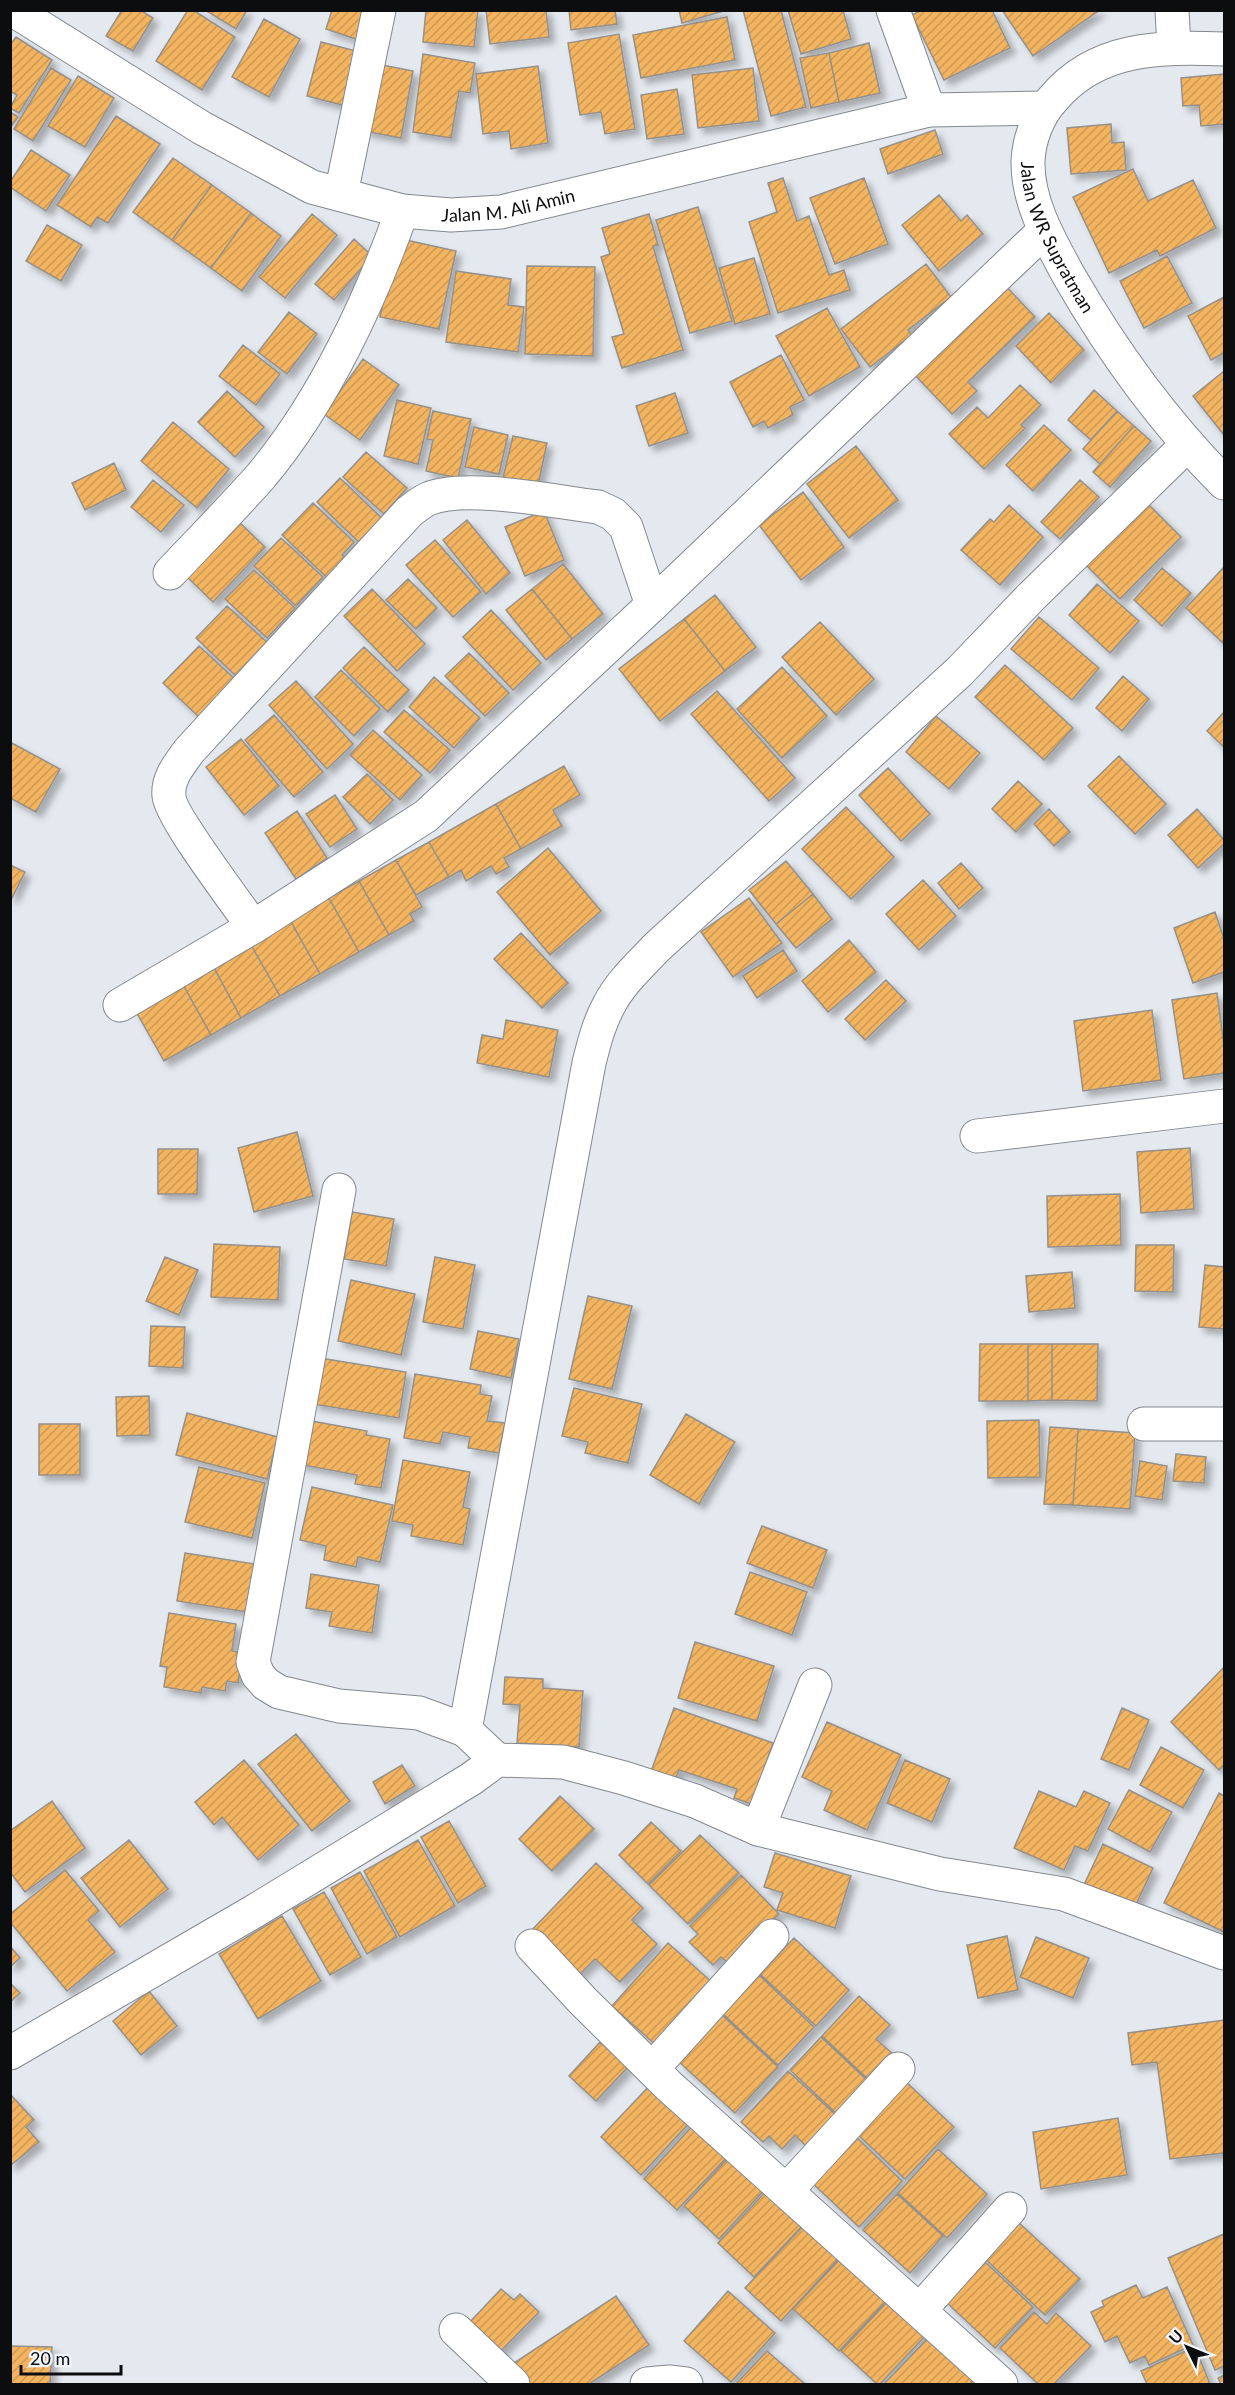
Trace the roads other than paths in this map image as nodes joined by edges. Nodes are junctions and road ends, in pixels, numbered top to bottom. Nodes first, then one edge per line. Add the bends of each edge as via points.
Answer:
1 (380, 10) edge
2 (893, 10) edge
3 (1172, 10) edge
4 (14, 16) edge
5 (1174, 47) junction
6 (1224, 49) edge
7 (1044, 108) junction
8 (929, 110) junction
9 (341, 194) junction
10 (402, 211) junction
11 (1044, 231) junction
12 (1187, 445) junction
13 (1224, 483) edge
14 (170, 573) dead end
15 (652, 605) junction
16 (253, 927) junction
17 (120, 1005) dead end
18 (1224, 1106) edge
19 (977, 1136) dead end
20 (339, 1190) dead end
21 (1144, 1424) dead end
22 (1224, 1424) edge
23 (815, 1685) dead end
24 (465, 1730) junction
25 (497, 1760) junction
26 (758, 1829) junction
27 (771, 1936) dead end
28 (532, 1946) dead end
29 (1224, 1953) edge
30 (10, 2053) edge
31 (652, 2069) junction
32 (898, 2069) dead end
33 (787, 2190) junction
34 (1010, 2209) dead end
35 (920, 2310) junction
36 (456, 2330) dead end
37 (513, 2385) edge
38 (647, 2385) edge
39 (686, 2385) edge
40 (1001, 2385) edge

1 - 9 main road
2 - 8 main road
3 - 5 main road
4 - 9 main road, Jalan M. Ali Amin via 202,128 312,186
5 - 6 main road, Jalan WR Supratman
5 - 7 main road, Jalan WR Supratman via 1114,56 1087,68 1064,85
7 - 8 main road, Jalan M. Ali Amin
7 - 11 main road, Jalan WR Supratman via 1028,162
8 - 10 main road, Jalan M. Ali Amin via 501,212 451,215
9 - 10 main road, Jalan M. Ali Amin
10 - 14 main road via 381,268 342,351 301,421 261,475
11 - 12 main road, Jalan WR Supratman via 1129,371
11 - 15 main road
12 - 13 main road, Jalan WR Supratman
12 - 24 main road via 959,672 657,947 609,1003 589,1062
15 - 16 main road via 426,816
15 - 16 main road via 626,526 614,514 598,507 469,492 426,499 409,512 189,751 171,776 168,796 178,819
16 - 17 main road
18 - 19 main road
20 - 24 main road via 253,1662 258,1675 279,1692 339,1706 419,1713
21 - 22 main road
23 - 26 main road
24 - 25 main road
25 - 26 main road via 563,1762 624,1778 695,1801
25 - 30 main road via 253,1912
26 - 29 main road via 940,1874 1064,1894
27 - 31 main road
28 - 31 main road
31 - 33 main road
32 - 33 main road
33 - 35 main road
34 - 35 main road
35 - 40 main road
36 - 37 main road
38 - 39 main road

